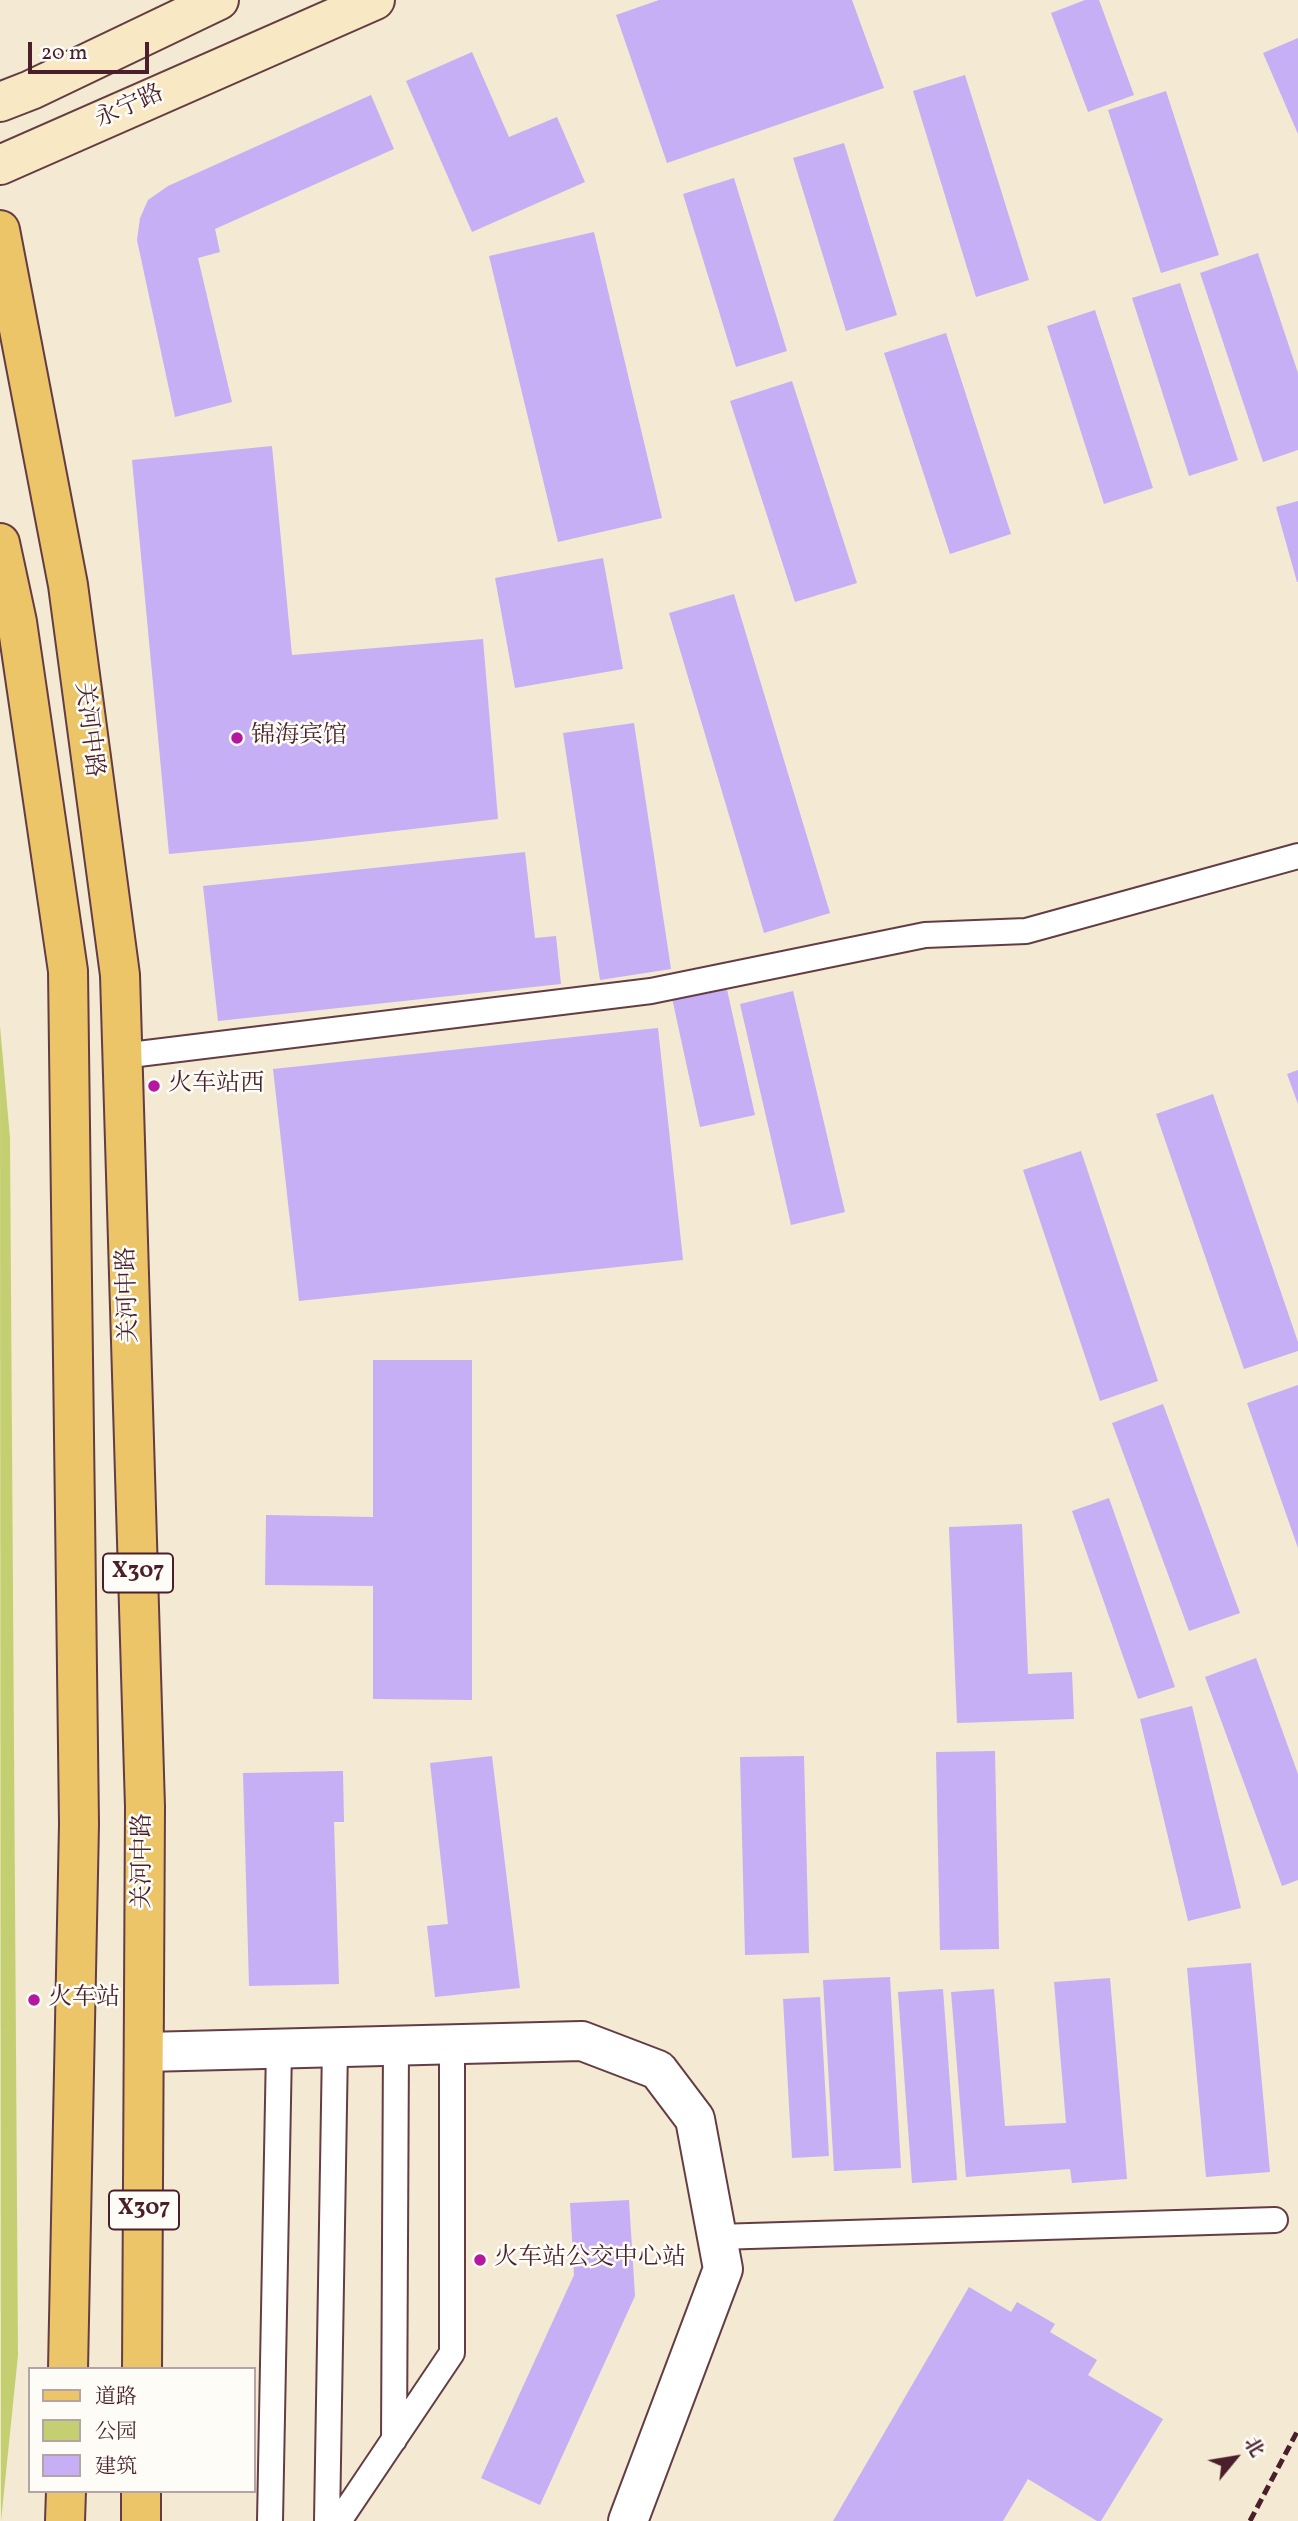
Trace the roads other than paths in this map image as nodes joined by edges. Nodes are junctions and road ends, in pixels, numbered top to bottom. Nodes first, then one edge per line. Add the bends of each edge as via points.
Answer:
1 (219, 0) edge
2 (375, 0) edge
3 (0, 102) edge
4 (0, 165) edge
5 (0, 230) edge
6 (0, 543) edge
7 (1298, 856) edge
8 (122, 1056) junction
9 (452, 2044) junction
10 (396, 2045) junction
11 (335, 2047) junction
12 (279, 2049) junction
13 (145, 2052) junction
14 (1275, 2220) dead end
15 (717, 2236) junction
16 (68, 2367) edge
17 (142, 2367) edge
18 (394, 2441) junction
19 (66, 2493) edge
20 (141, 2493) edge
21 (65, 2521) edge
22 (141, 2521) edge
23 (270, 2521) edge
24 (327, 2521) edge
25 (340, 2521) edge
26 (628, 2521) edge

1 - 3 main road
2 - 4 main road, 永宁路
5 - 8 main road, 关河中路 via 68,585 120,975
6 - 16 main road via 17,622 68,971 79,1824
7 - 8 lane via 1026,931 925,935 651,990
8 - 13 main road, 关河中路 / X307 via 145,1807
9 - 10 street
9 - 15 street via 582,2040 658,2070 695,2119
9 - 18 lane via 452,2353
10 - 11 street
10 - 18 lane
11 - 12 street
11 - 24 lane
12 - 13 street
12 - 23 lane
13 - 17 main road, 关河中路 / X307
14 - 15 lane
15 - 26 street via 723,2269
18 - 25 lane
19 - 21 main road
20 - 22 main road

